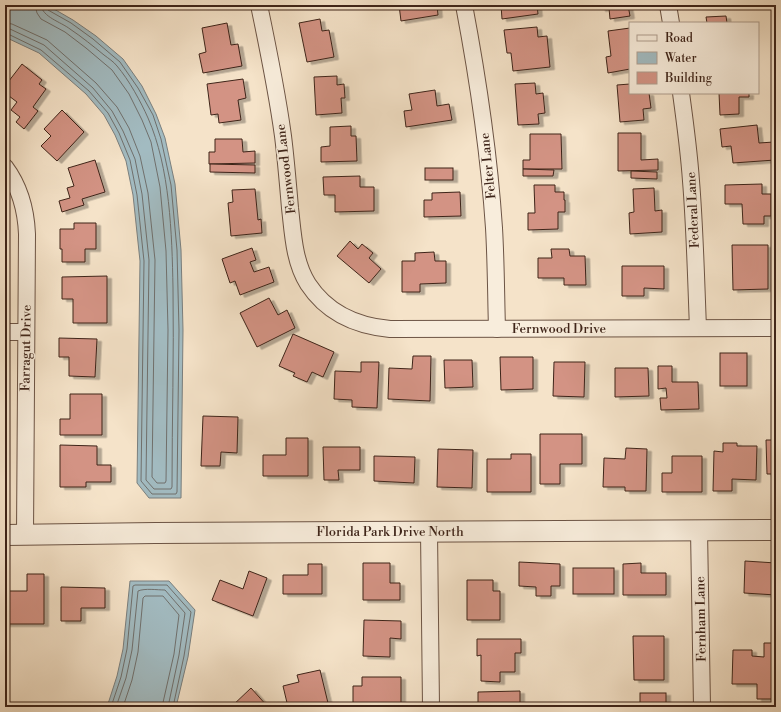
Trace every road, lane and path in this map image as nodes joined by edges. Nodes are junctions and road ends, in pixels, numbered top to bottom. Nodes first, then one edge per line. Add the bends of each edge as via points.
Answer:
1 (259, 5) edge
2 (464, 5) edge
3 (668, 5) edge
4 (671, 22) edge
5 (681, 94) edge
6 (5, 167) edge
7 (344, 316) joint
8 (698, 328) junction
9 (776, 328) edge
10 (497, 329) junction
11 (5, 332) edge
12 (26, 332) junction
13 (700, 530) junction
14 (776, 530) edge
15 (429, 531) junction
16 (5, 535) edge
17 (25, 535) junction
18 (431, 707) edge
19 (702, 707) edge

1 - 7 street, Fernwood Lane via 283,135 293,236 299,263 315,293 328,306
2 - 10 street, Felter Lane via 489,168
3 - 4 street
5 - 8 street, Federal Lane via 692,181
6 - 12 street, Farragut Drive via 16,185 24,208 28,234
7 - 10 street, Fernwood Drive via 360,324 378,328
8 - 9 street, Fernwood Drive
8 - 10 street, Fernwood Drive
11 - 12 street
12 - 17 street, Farragut Drive
13 - 14 street, Florida Park Drive North
13 - 15 street, Florida Park Drive North
13 - 19 street, Fernham Lane
15 - 17 street, Florida Park Drive North
15 - 18 street
16 - 17 street, Florida Park Drive North

